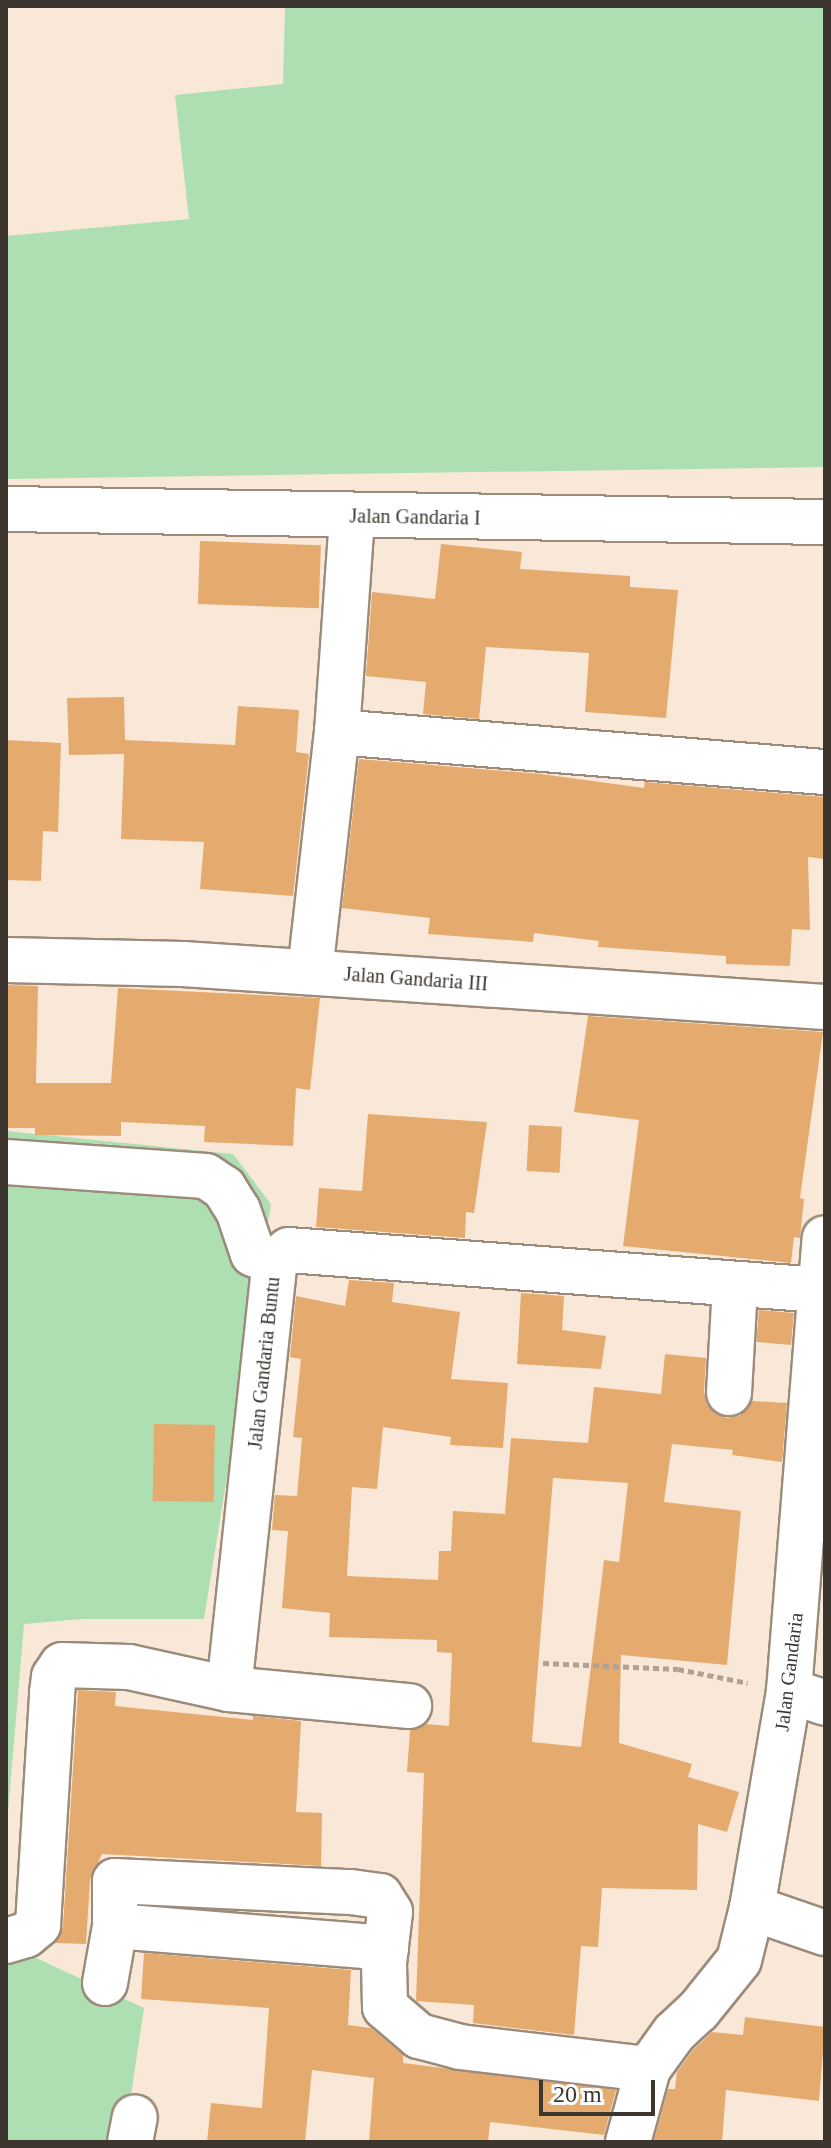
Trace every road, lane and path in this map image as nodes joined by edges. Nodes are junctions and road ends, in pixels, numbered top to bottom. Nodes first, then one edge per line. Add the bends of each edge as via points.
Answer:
1 (6, 509) edge
2 (352, 516) junction
3 (825, 522) edge
4 (337, 732) junction
5 (825, 772) edge
6 (6, 960) edge
7 (310, 972) junction
8 (825, 1007) edge
9 (6, 1162) edge
10 (825, 1238) edge
11 (275, 1261) junction
12 (735, 1285) junction
13 (820, 1290) junction
14 (729, 1393) dead end
15 (818, 1451) edge
16 (543, 1663) dead end
17 (229, 1689) junction
18 (807, 1697) edge
19 (409, 1706) dead end
20 (752, 1908) junction
21 (115, 1926) junction
22 (825, 1933) edge
23 (6, 1941) edge
24 (386, 1948) junction
25 (105, 1983) dead end
26 (648, 2069) junction
27 (628, 2142) edge

1 - 2 street, Jalan Gandaria I
2 - 3 street, Jalan Gandaria I
2 - 4 street
4 - 5 street
4 - 7 street
6 - 7 street, Jalan Gandaria III
7 - 8 street, Jalan Gandaria III
9 - 11 street via 206,1176 216,1180 238,1210 253,1254
10 - 13 street, Jalan Gandaria
11 - 12 street, Jalan Gandaria Buntu via 289,1250 304,1248
11 - 17 street, Jalan Gandaria Buntu
12 - 13 street, Jalan Gandaria Buntu
12 - 14 street
13 - 15 street, Jalan Gandaria
15 - 18 street, Jalan Gandaria
16 - 18 path via 678,1669
17 - 19 street
17 - 23 street via 144,1669 62,1665 52,1693 40,1919 36,1930
18 - 20 street, Jalan Gandaria
20 - 22 street
20 - 26 street, Jalan Gandaria via 739,1960
21 - 24 street
21 - 24 street via 115,1881 351,1892 380,1896 390,1912
21 - 25 street
24 - 26 street via 385,2007 419,2036 460,2047
26 - 27 street

